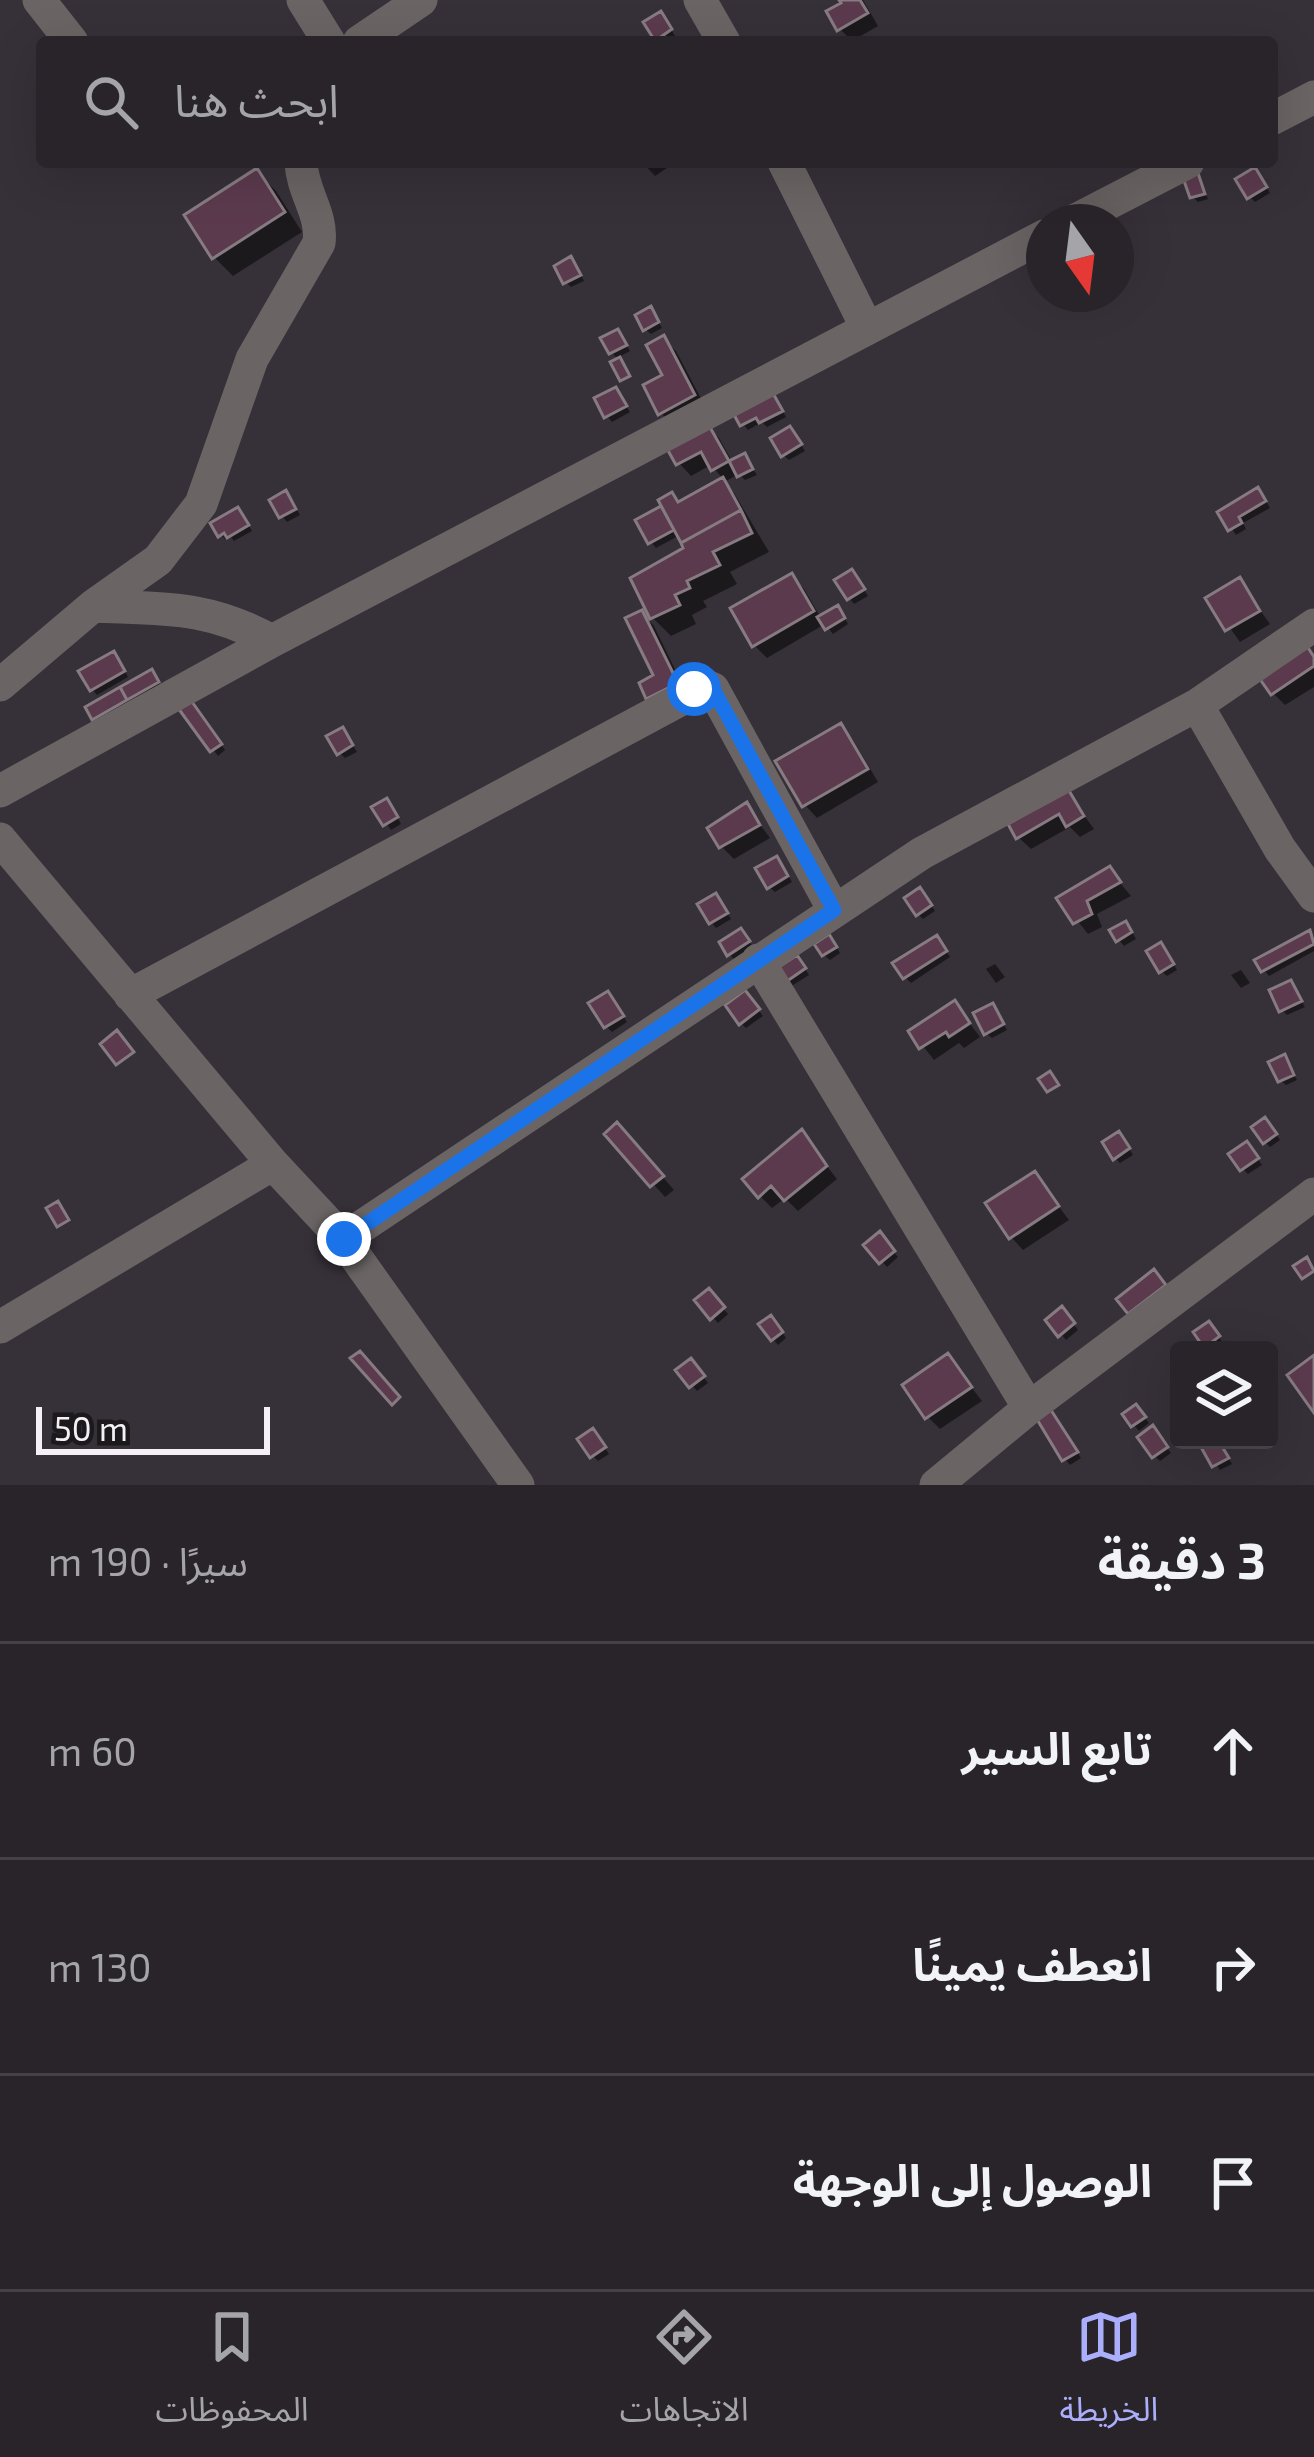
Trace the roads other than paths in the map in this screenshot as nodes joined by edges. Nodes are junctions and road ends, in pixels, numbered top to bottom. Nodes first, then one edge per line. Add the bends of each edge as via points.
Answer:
1 (39, 0) edge
2 (303, 0) edge
3 (421, 0) edge
4 (700, 0) edge
5 (67, 36) edge
6 (325, 36) edge
7 (367, 36) edge
8 (721, 36) edge
9 (1314, 97) edge
10 (1278, 116) edge
11 (301, 168) edge
12 (787, 168) edge
13 (1176, 168) edge
14 (1107, 204) edge
15 (1026, 245) edge
16 (866, 328) junction
17 (93, 606) junction
18 (1314, 626) edge
19 (272, 641) junction
20 (0, 686) edge
21 (1197, 705) junction
22 (0, 790) edge
23 (0, 839) edge
24 (1314, 896) edge
25 (834, 910) junction
26 (758, 960) junction
27 (130, 995) junction
28 (273, 1164) junction
29 (1314, 1194) edge
30 (344, 1239) junction
31 (0, 1327) edge
32 (1029, 1408) junction
33 (503, 1480) edge
34 (936, 1485) edge

1 - 5 street
2 - 6 street
3 - 7 street
4 - 8 street
9 - 10 street
11 - 17 street via 321,225 319,243 252,359 201,504 158,560
12 - 16 street
13 - 14 street
15 - 16 street
16 - 19 street
17 - 19 street via 197,610
17 - 20 street
18 - 21 street
19 - 22 street
21 - 24 street
21 - 25 street via 922,853
23 - 27 street
25 - 26 street
25 - 27 street via 706,686
26 - 30 street
26 - 32 street
27 - 28 street
28 - 30 street
28 - 31 street
29 - 32 street
30 - 33 street
32 - 34 street

